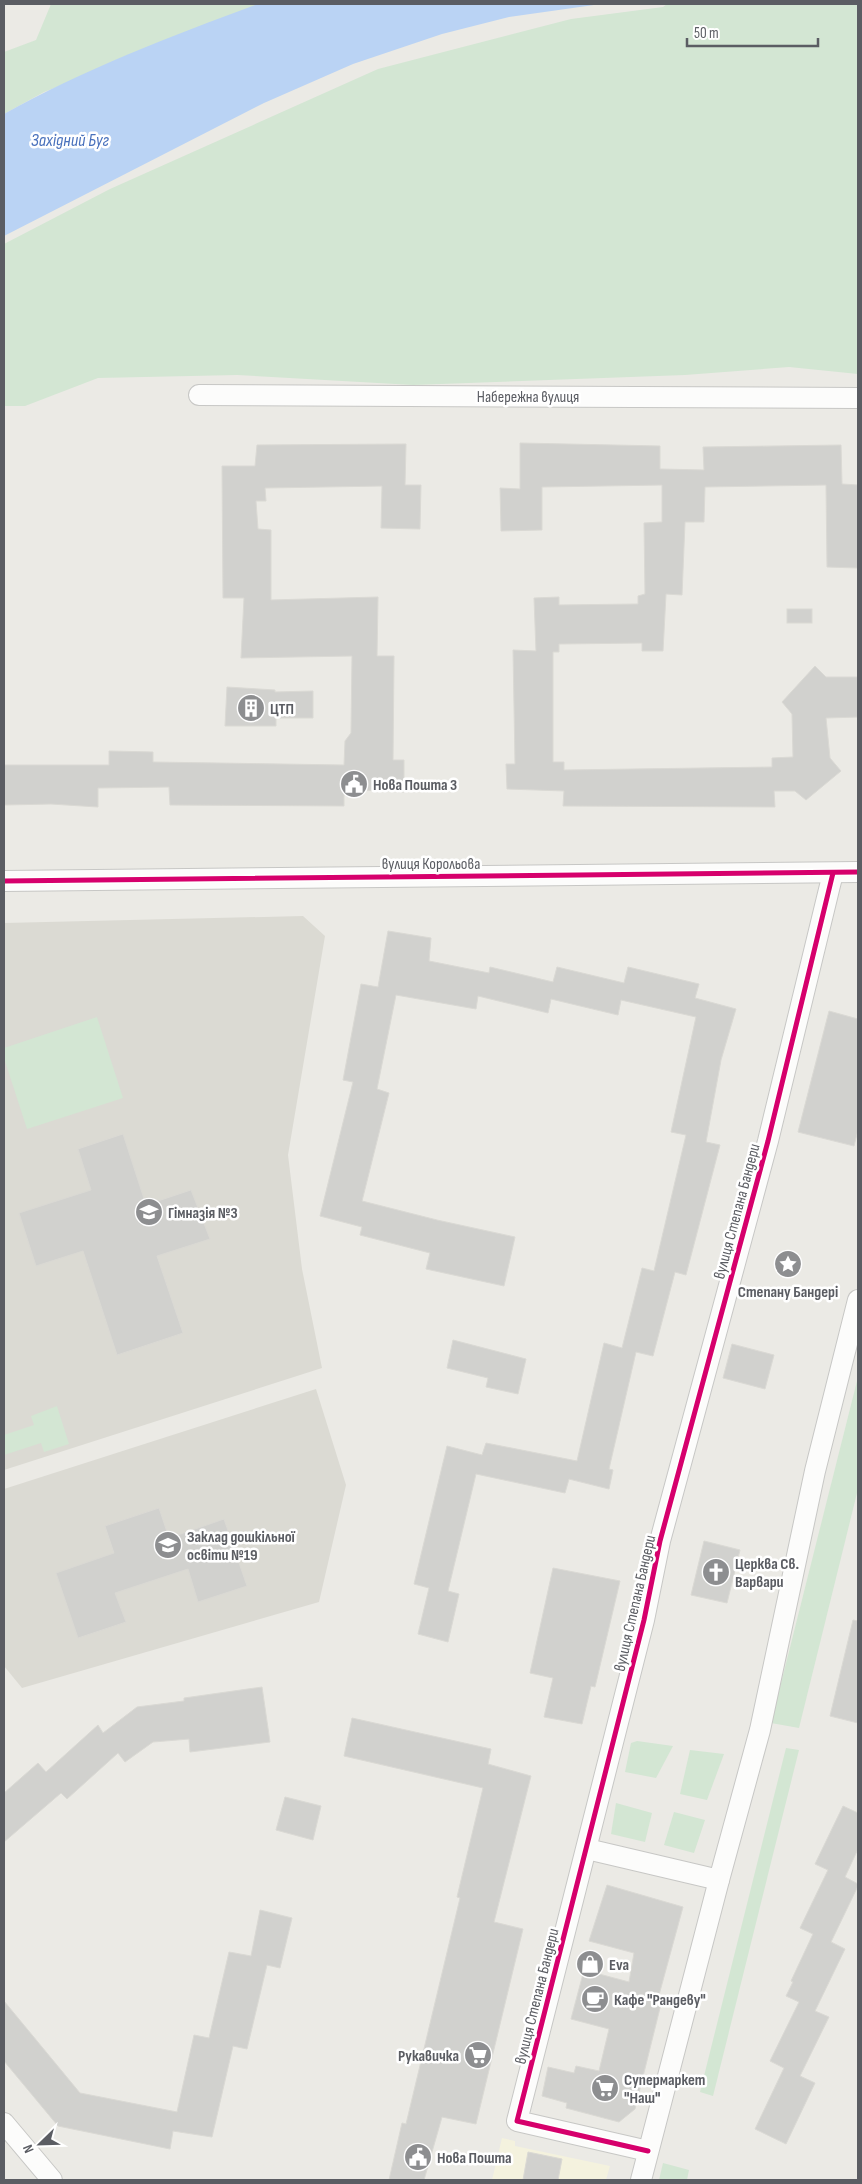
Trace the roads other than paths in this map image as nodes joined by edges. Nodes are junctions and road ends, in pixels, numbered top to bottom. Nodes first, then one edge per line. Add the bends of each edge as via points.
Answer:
1 (198, 394) dead end
2 (858, 398) edge
3 (858, 872) edge
4 (833, 873) junction
5 (4, 881) edge
6 (858, 1300) edge
7 (587, 1849) junction
8 (719, 1880) junction
9 (4, 2123) edge
10 (648, 2152) junction
11 (52, 2180) edge
12 (641, 2180) edge

1 - 2 street, Набережна вулиця
3 - 4 street, вулиця Корольова
4 - 5 street, вулиця Корольова
4 - 7 street, вулиця Степана Бандери via 768,1141 660,1541 644,1620
6 - 8 street via 815,1471 760,1730
7 - 8 street
7 - 10 street, вулиця Степана Бандери via 516,2121
8 - 10 street
9 - 11 street
10 - 12 street

